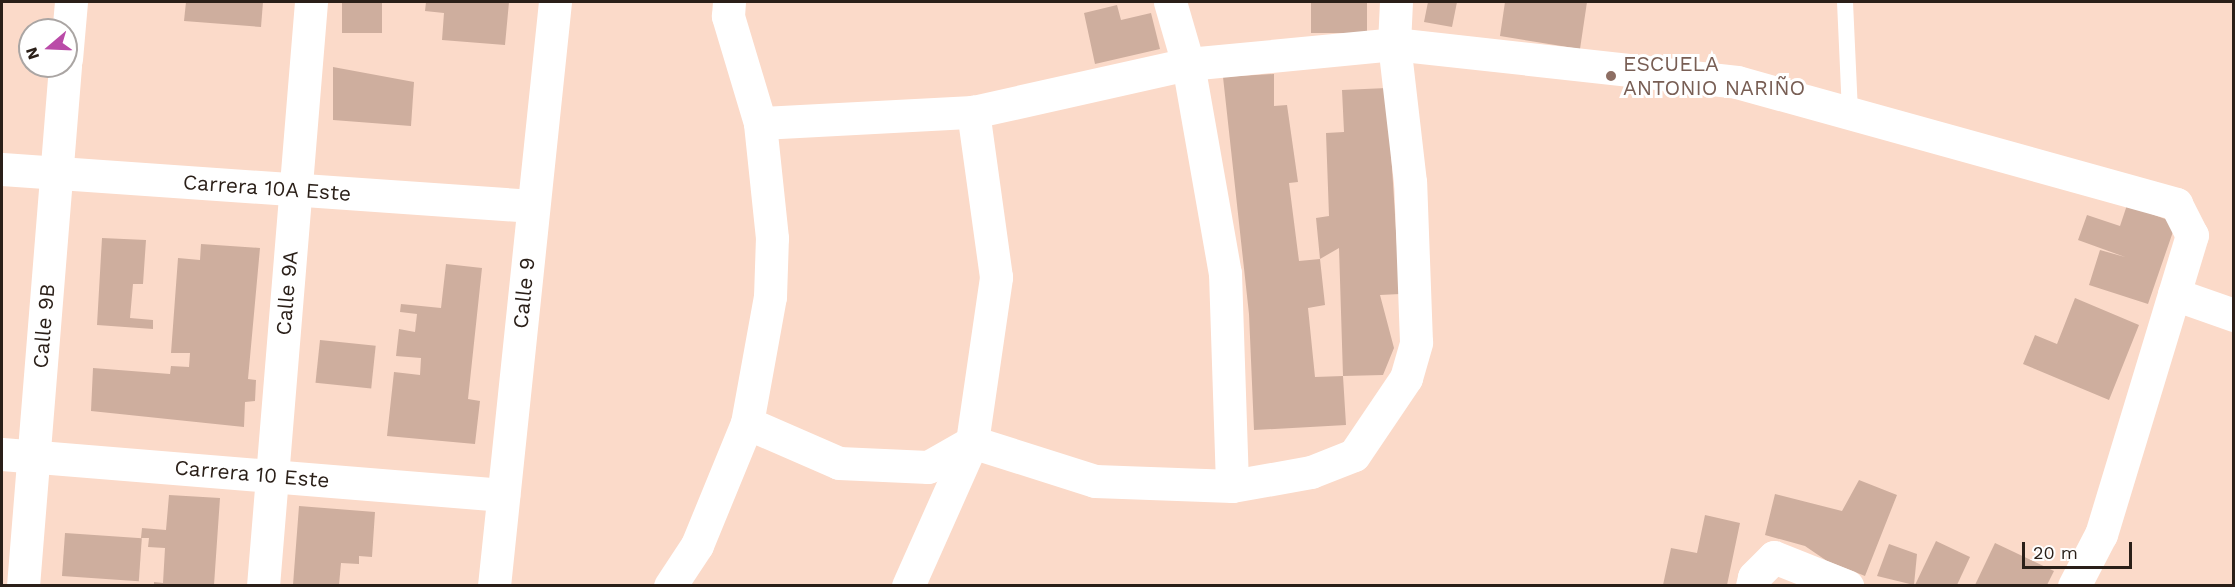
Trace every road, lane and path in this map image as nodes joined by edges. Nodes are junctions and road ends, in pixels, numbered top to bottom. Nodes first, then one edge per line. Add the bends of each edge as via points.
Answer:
1 (71, 2) edge
2 (311, 2) edge
3 (555, 2) edge
4 (1170, 2) edge
5 (1396, 2) edge
6 (1845, 2) edge
7 (724, 6) edge
8 (70, 18) edge
9 (1394, 44) junction
10 (1188, 64) junction
11 (64, 78) edge
12 (1850, 111) junction
13 (974, 112) junction
14 (760, 123) junction
15 (2, 169) edge
16 (57, 173) junction
17 (296, 190) junction
18 (533, 206) junction
19 (2174, 294) junction
20 (2234, 315) edge
21 (747, 423) junction
22 (972, 442) junction
23 (2, 454) edge
24 (34, 456) junction
25 (272, 476) junction
26 (1232, 486) junction
27 (503, 495) junction
28 (23, 585) edge
29 (263, 585) edge
30 (494, 585) edge
31 (670, 585) edge
32 (908, 585) edge
33 (1752, 585) edge
34 (1847, 585) edge
35 (2074, 585) edge

1 - 8 street
2 - 17 street, Calle 9A
3 - 18 street, Calle 9
4 - 10 street
5 - 9 street
6 - 12 lane
7 - 14 street
9 - 10 street
9 - 12 street via 1737,82
9 - 26 street via 1410,182 1416,342 1406,378 1354,454 1311,472
10 - 13 street
10 - 26 street via 1225,273
11 - 16 street, Calle 9B
12 - 19 street via 2176,204 2192,235
13 - 14 street
13 - 22 street via 996,277
14 - 21 street via 772,238 770,297
15 - 16 street, Carrera 10A Este
16 - 17 street, Carrera 10A Este
16 - 24 street, Calle 9B
17 - 18 street, Carrera 10A Este
17 - 25 street, Calle 9A
18 - 27 street, Calle 9
19 - 20 street
19 - 35 street via 2101,534
21 - 22 street via 839,463 928,467
21 - 31 street via 697,545
22 - 26 street via 1095,481
22 - 32 street
23 - 24 street, Carrera 10 Este
24 - 25 street, Carrera 10 Este
24 - 28 street, Calle 9B
25 - 27 street, Carrera 10 Este
25 - 29 street, Calle 9A
27 - 30 street, Calle 9
33 - 34 street via 1754,577 1774,557

